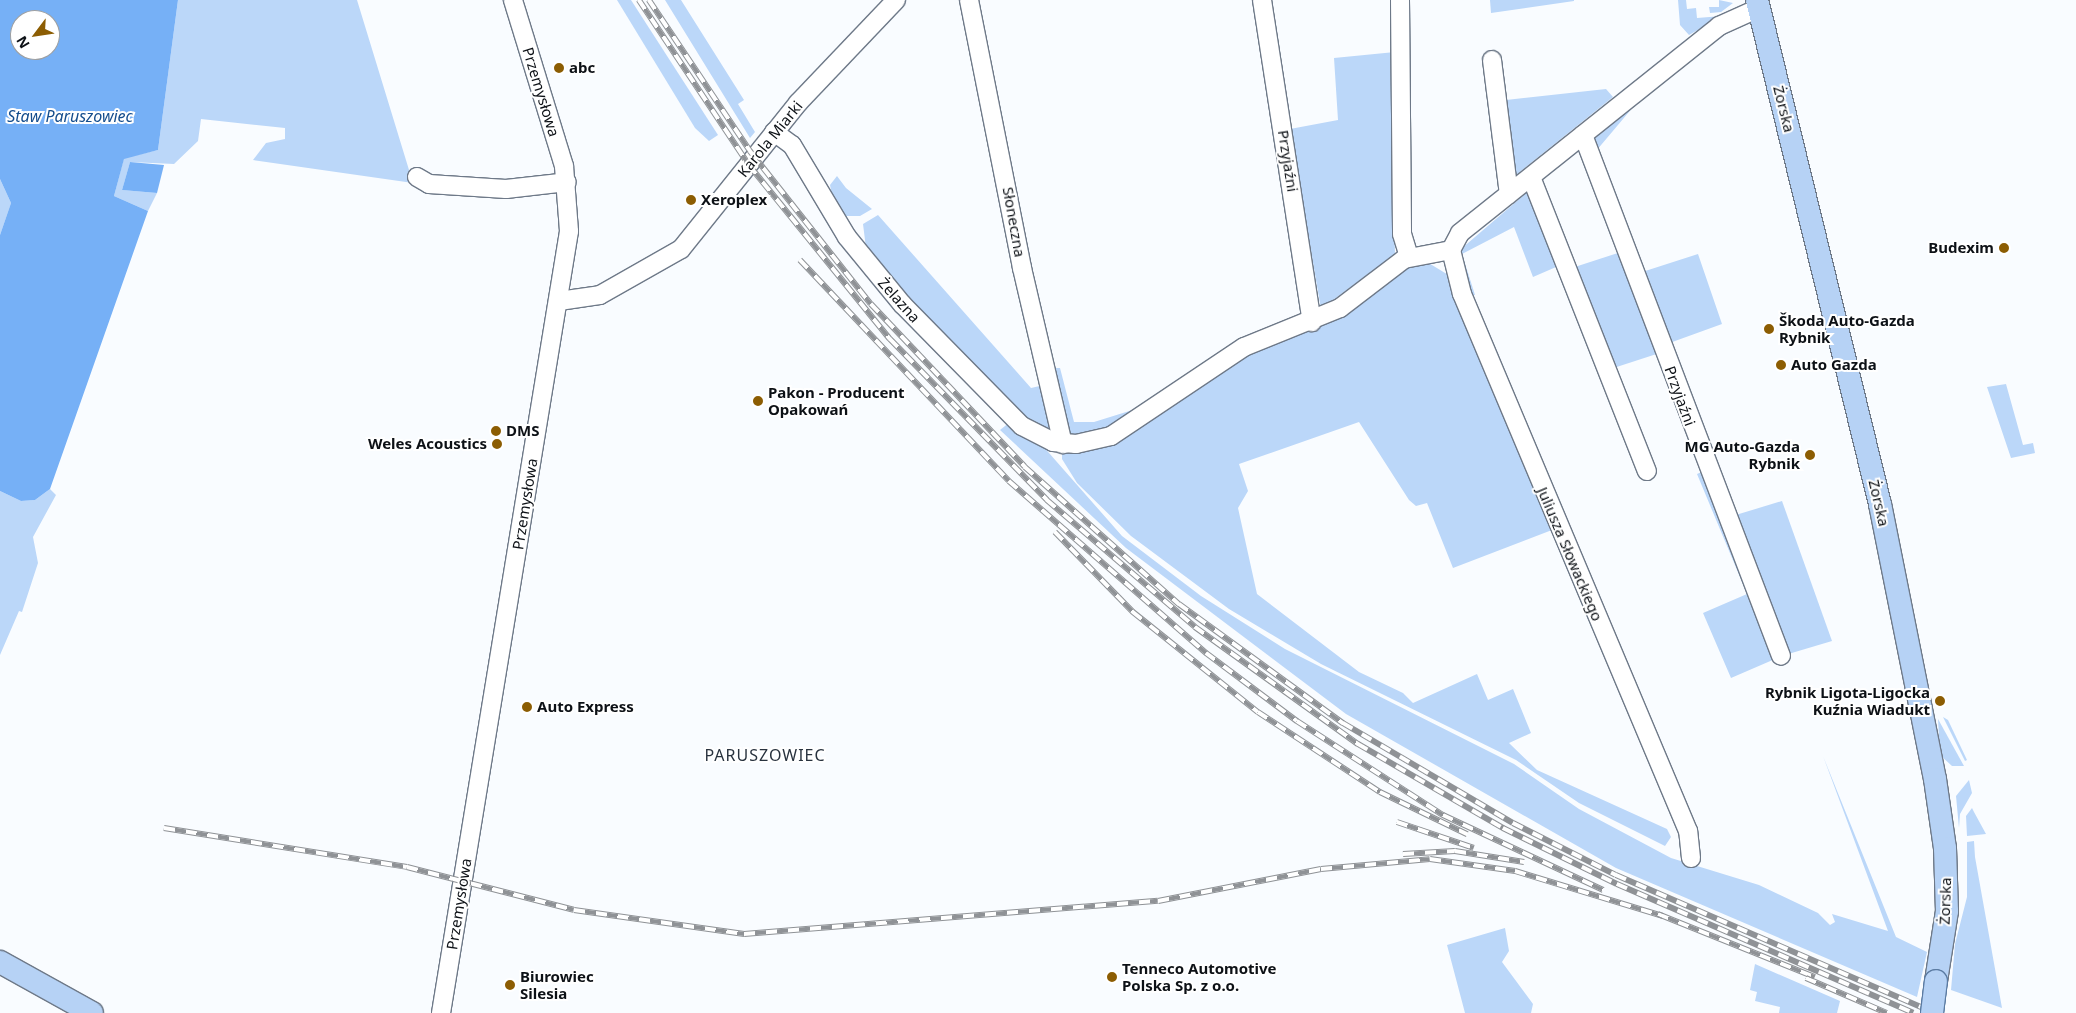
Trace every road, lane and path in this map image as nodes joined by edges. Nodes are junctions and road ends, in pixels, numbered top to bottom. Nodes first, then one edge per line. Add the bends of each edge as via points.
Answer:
1 (513, 0) edge
2 (896, 0) edge
3 (1262, 0) edge
4 (1400, 0) edge
5 (974, 1) edge
6 (1758, 4) edge
7 (1492, 60) dead end
8 (774, 132) junction
9 (1583, 135) junction
10 (1531, 177) junction
11 (417, 178) dead end
12 (567, 182) junction
13 (1509, 194) junction
14 (1451, 250) junction
15 (1409, 257) junction
16 (559, 301) junction
17 (1312, 322) junction
18 (1058, 443) junction
19 (1647, 472) dead end
20 (1781, 656) dead end
21 (1691, 858) dead end
22 (1, 965) edge
23 (92, 1013) edge
24 (441, 1013) edge
25 (1932, 1013) edge

1 - 12 street, Przemysłowa
2 - 8 street, Karola Miarki
3 - 17 street, Przyjaźni
4 - 15 street via 1402,234
5 - 18 street, Słoneczna via 1022,268
6 - 9 street via 1726,21
6 - 25 main road, Żorska, bridge via 1882,513 1938,798 1947,911
7 - 13 street
8 - 16 street, Karola Miarki via 678,252 590,299
8 - 18 street, Żelazna via 792,145 847,237 902,304 1022,426
9 - 10 street
9 - 20 street, Przyjaźni
10 - 13 street
10 - 19 street
11 - 12 street via 429,184 506,189
12 - 16 street, Przemysłowa via 569,231
13 - 14 street via 1460,233
14 - 15 street
14 - 21 street, Juliusza Słowackiego via 1462,294 1688,831
15 - 17 street via 1351,301
16 - 24 street, Przemysłowa
17 - 18 street via 1244,347 1112,436
22 - 23 main road

